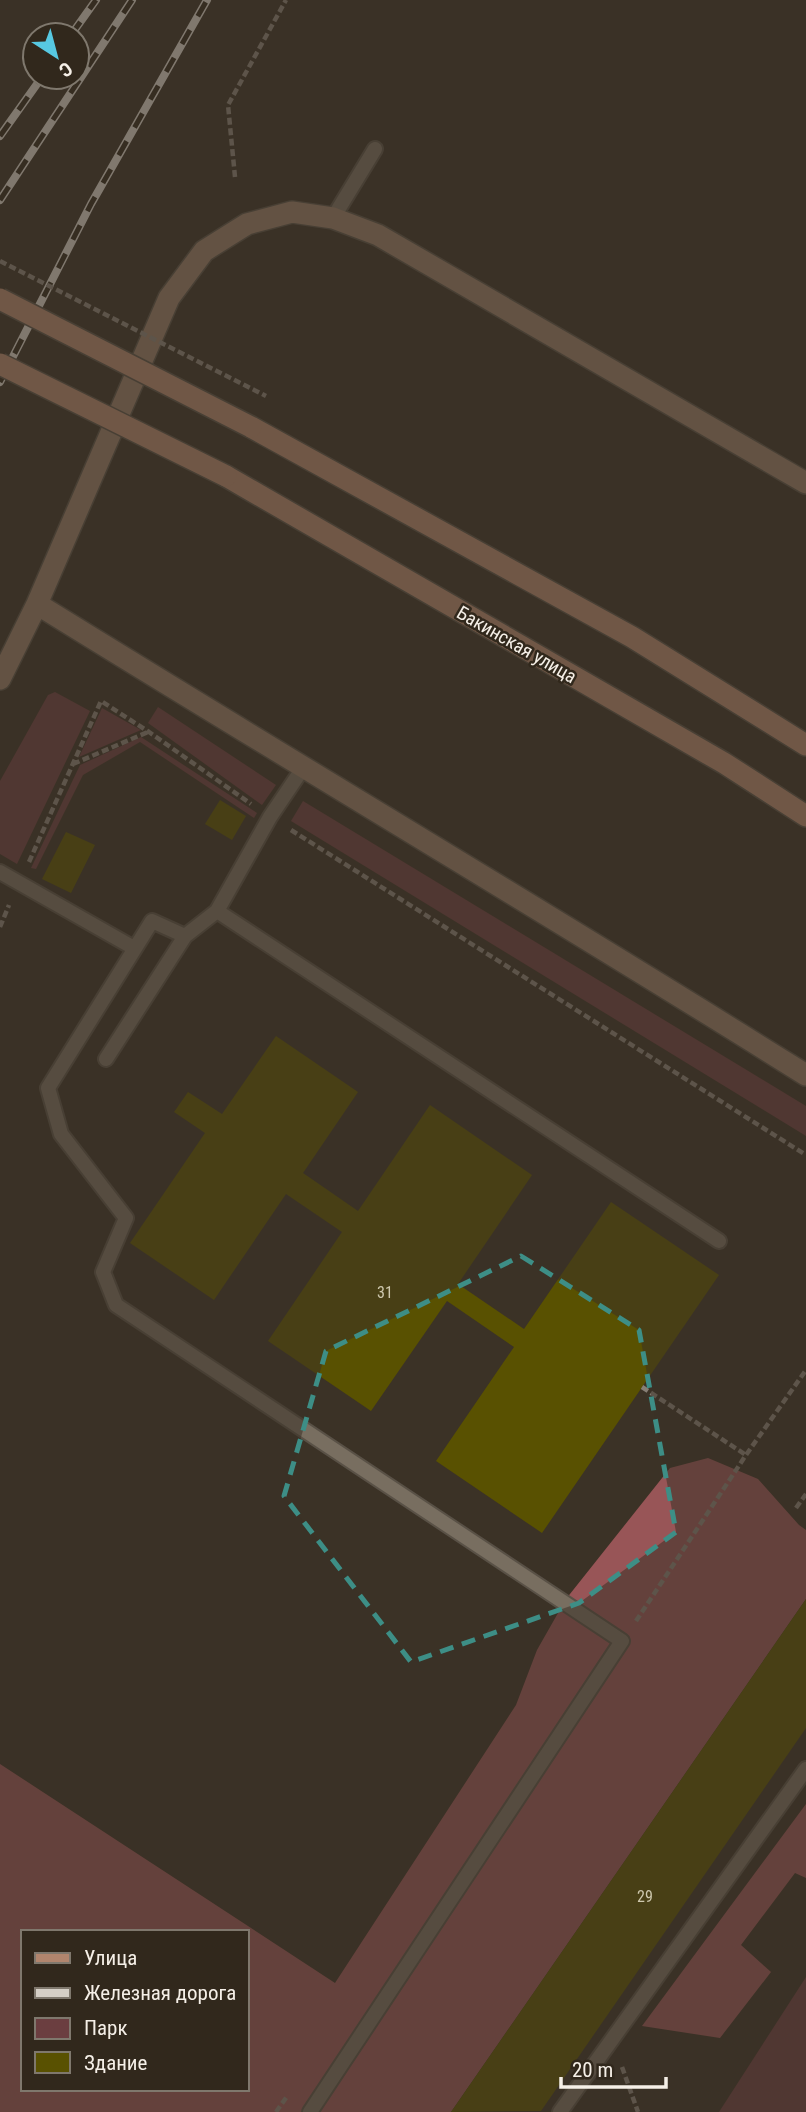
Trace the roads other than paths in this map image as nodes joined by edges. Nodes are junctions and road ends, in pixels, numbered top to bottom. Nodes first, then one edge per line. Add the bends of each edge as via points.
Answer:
1 (375, 149) dead end
2 (333, 218) junction
3 (0, 299) edge
4 (0, 364) edge
5 (806, 483) edge
6 (37, 604) junction
7 (0, 679) edge
8 (806, 745) edge
9 (303, 768) junction
10 (806, 816) edge
11 (0, 872) edge
12 (217, 911) junction
13 (186, 936) junction
14 (134, 948) junction
15 (106, 1059) dead end
16 (806, 1075) edge
17 (719, 1241) dead end
18 (806, 1769) edge
19 (310, 2112) edge
20 (560, 2112) edge

1 - 2 lane
2 - 5 main road via 378,234
2 - 6 main road via 292,212 247,224 204,251 169,298
3 - 8 main road, bridge via 251,426 632,637
4 - 10 main road, Бакинская улица, bridge via 226,476 724,763
6 - 7 main road
6 - 9 main road
9 - 12 lane
9 - 16 main road
11 - 14 lane
12 - 13 lane
12 - 17 lane
13 - 14 lane via 152,921
13 - 15 lane
14 - 19 lane via 48,1088 61,1134 126,1218 103,1272 116,1305 622,1641
18 - 20 lane

